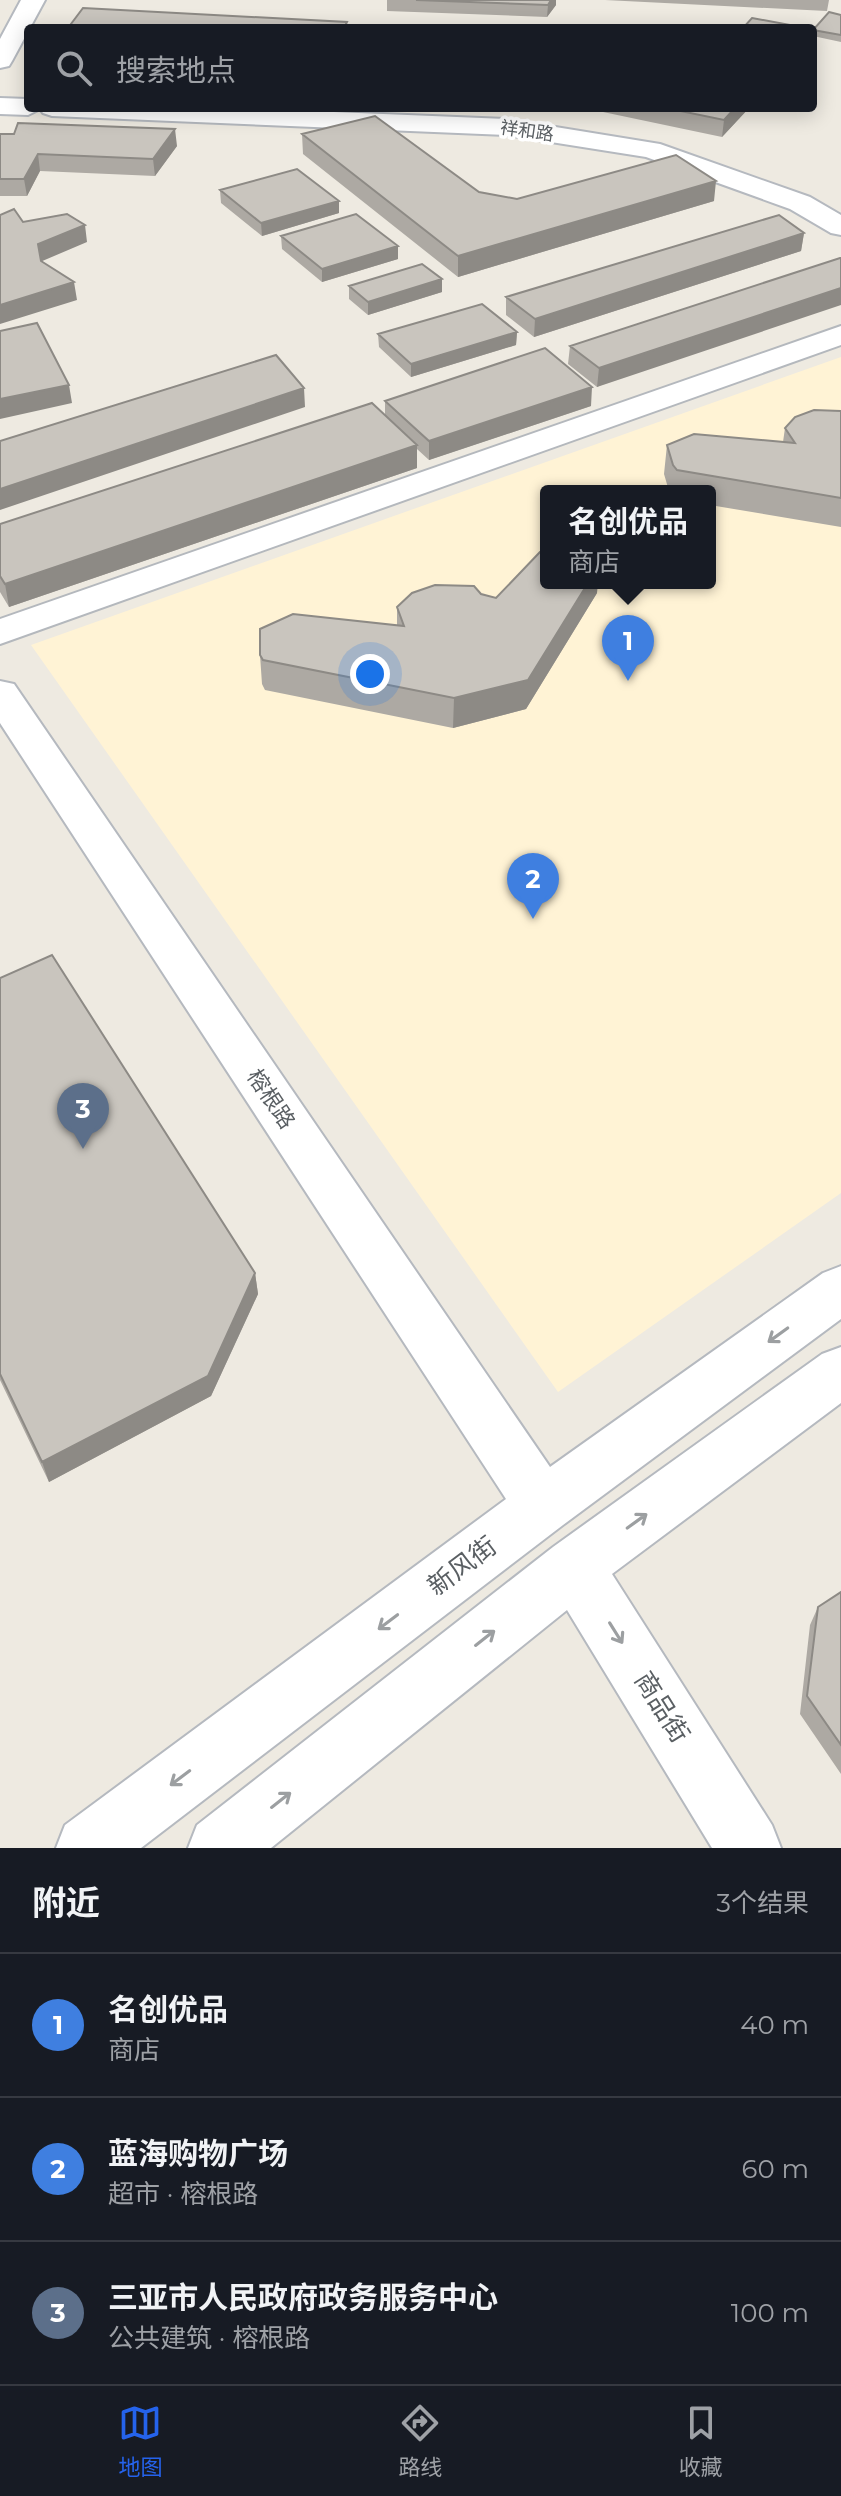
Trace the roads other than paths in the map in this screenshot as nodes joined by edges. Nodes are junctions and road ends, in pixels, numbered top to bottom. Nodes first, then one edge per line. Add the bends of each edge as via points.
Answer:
1 (33, 0) edge
2 (0, 61) edge
3 (0, 106) edge
4 (24, 107) edge
5 (148, 112) edge
6 (841, 227) edge
7 (841, 335) edge
8 (0, 632) edge
9 (0, 693) edge
10 (841, 1289) edge
11 (841, 1371) edge
12 (543, 1506) junction
13 (574, 1567) junction
14 (88, 1848) edge
15 (220, 1848) edge
16 (749, 1848) edge

1 - 2 street
3 - 4 street
5 - 6 street, 祥和路 via 506,127 651,150 800,203
7 - 8 street
9 - 12 street, 榕根路
10 -> 12 street, 新风街
13 -> 11 street
12 -> 14 street, 新风街
15 -> 13 street
13 -> 16 street, 商品街

